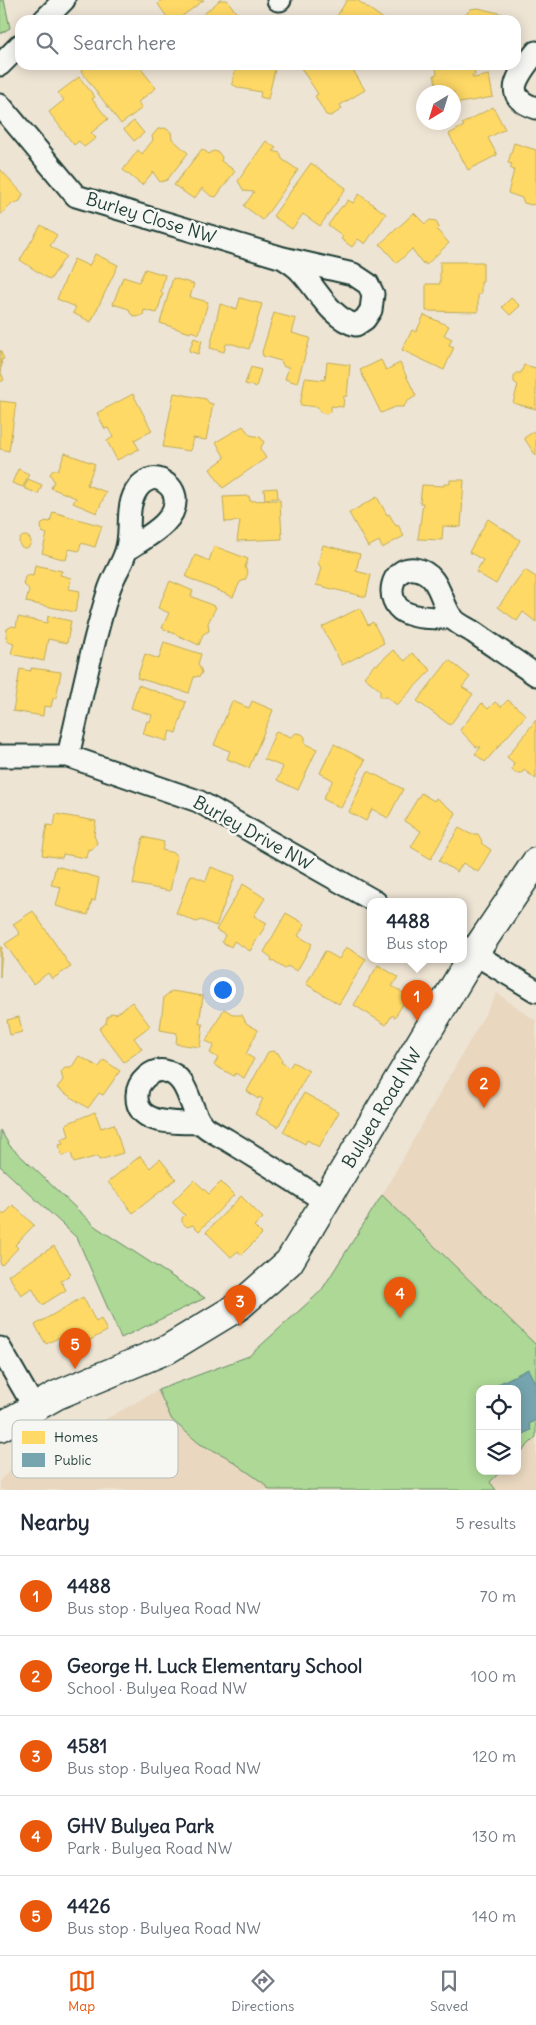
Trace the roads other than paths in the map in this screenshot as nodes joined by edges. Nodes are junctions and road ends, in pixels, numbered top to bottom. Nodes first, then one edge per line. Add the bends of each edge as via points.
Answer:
1 (64, 0) edge
2 (49, 15) edge
3 (15, 49) edge
4 (536, 52) edge
5 (0, 65) edge
6 (0, 105) edge
7 (536, 108) edge
8 (283, 258) dead end
9 (127, 550) dead end
10 (453, 618) dead end
11 (536, 675) edge
12 (0, 756) edge
13 (68, 756) junction
14 (536, 862) edge
15 (369, 898) edge
16 (469, 949) edge
17 (461, 963) edge
18 (536, 991) edge
19 (201, 1123) dead end
20 (326, 1202) junction
21 (0, 1348) edge
22 (34, 1406) junction
23 (0, 1427) edge

1 - 2 street
3 - 5 street
4 - 7 street via 515,80 515,89 518,97
6 - 8 street, Burley Close NW via 76,196
9 - 13 street via 108,592
10 - 11 street
12 - 13 street, Burley Drive NW
13 - 15 street, Burley Drive NW via 198,801
14 - 16 street, Bulyea Road NW
16 - 18 street
17 - 20 street, Bulyea Road NW
19 - 20 street
20 - 22 street, Bulyea Road NW via 289,1262 239,1306 168,1349
21 - 22 street
22 - 23 street, Bulyea Road NW

